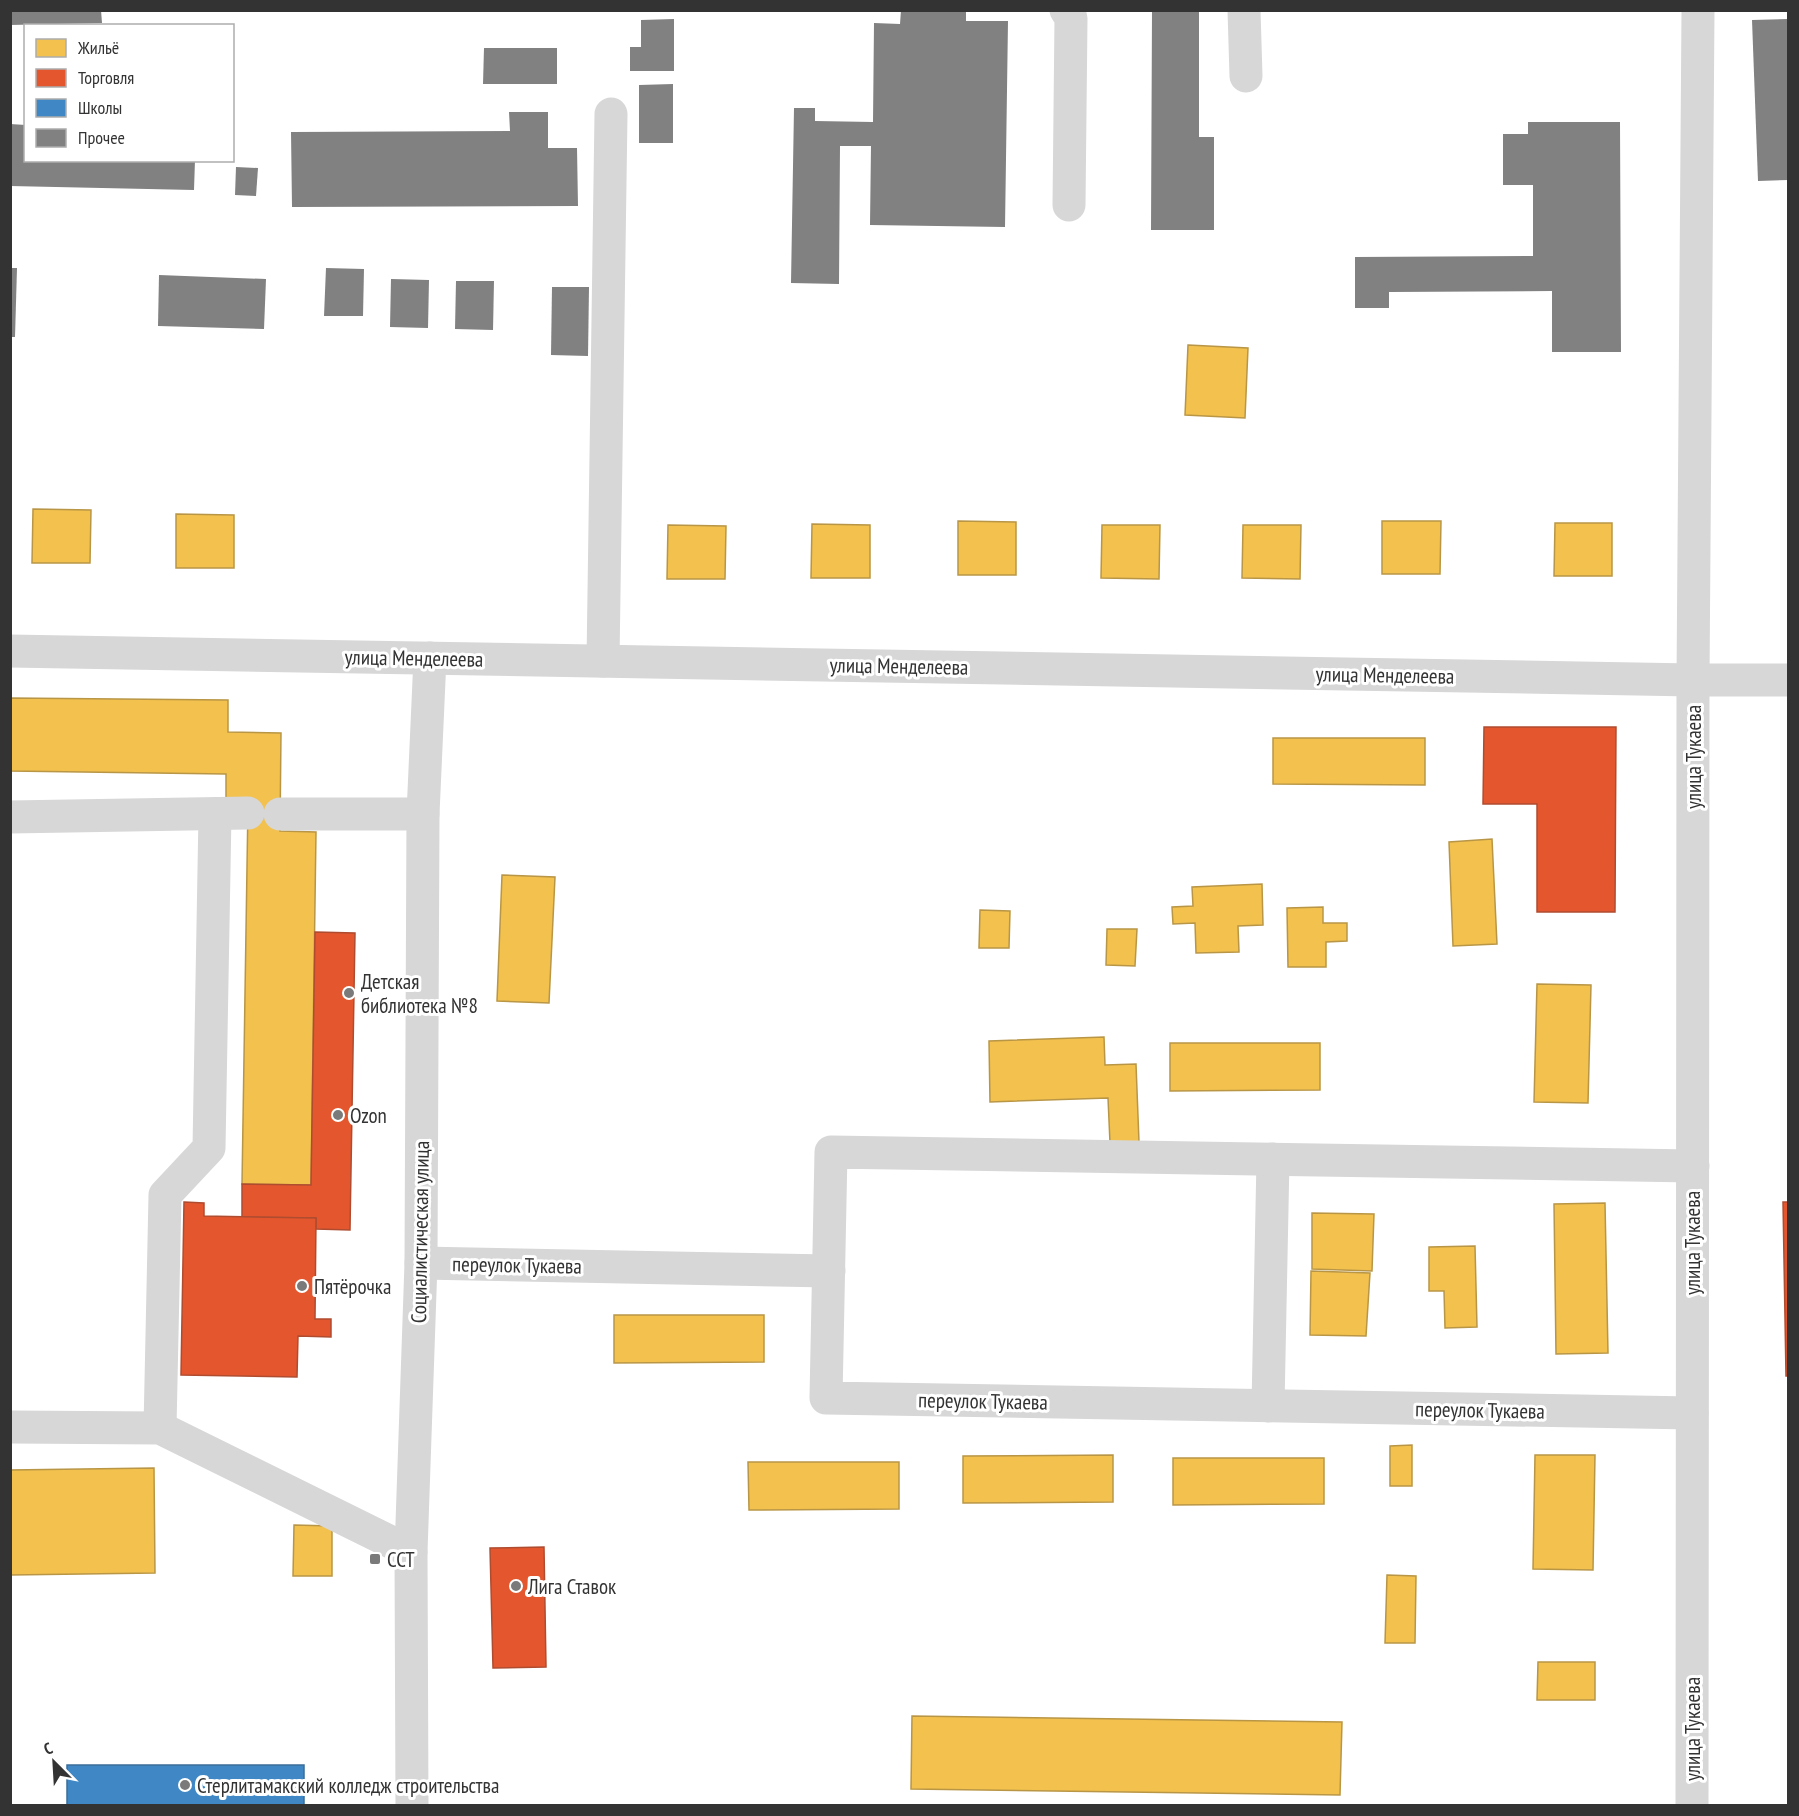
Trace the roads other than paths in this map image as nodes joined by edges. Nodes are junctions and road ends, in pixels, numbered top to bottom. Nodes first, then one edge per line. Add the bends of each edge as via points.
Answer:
1 (1066, 10) edge
2 (1244, 10) edge
3 (1698, 10) edge
4 (1246, 76) dead end
5 (611, 114) dead end
6 (1069, 205) dead end
7 (10, 651) edge
8 (430, 658) junction
9 (603, 661) junction
10 (1693, 680) junction
11 (1788, 680) edge
12 (248, 813) dead end
13 (215, 814) junction
14 (280, 814) dead end
15 (423, 814) junction
16 (10, 817) edge
17 (1273, 1159) junction
18 (1693, 1166) junction
19 (421, 1263) junction
20 (829, 1271) junction
21 (1268, 1406) junction
22 (1692, 1413) junction
23 (10, 1427) edge
24 (160, 1428) junction
25 (411, 1552) junction
26 (412, 1806) edge
27 (1692, 1806) edge

1 - 6 street via 1071,18
2 - 4 street
3 - 10 street, улица Тукаева
5 - 9 street
7 - 8 street, улица Менделеева
8 - 9 street, улица Менделеева
8 - 15 street, Социалистическая улица
9 - 10 street, улица Менделеева
10 - 11 street, улица Менделеева
10 - 18 street, улица Тукаева
12 - 13 street
13 - 16 street
13 - 24 street via 209,1148 165,1195
14 - 15 street
15 - 19 street, Социалистическая улица
17 - 18 street, переулок Тукаева
17 - 20 street, переулок Тукаева via 831,1152
17 - 21 street
18 - 22 street, улица Тукаева
19 - 20 street, переулок Тукаева
19 - 25 street, Социалистическая улица
20 - 21 street, переулок Тукаева via 826,1398
21 - 22 street, переулок Тукаева
22 - 27 street, улица Тукаева
23 - 24 street
24 - 25 street
25 - 26 street, Социалистическая улица

